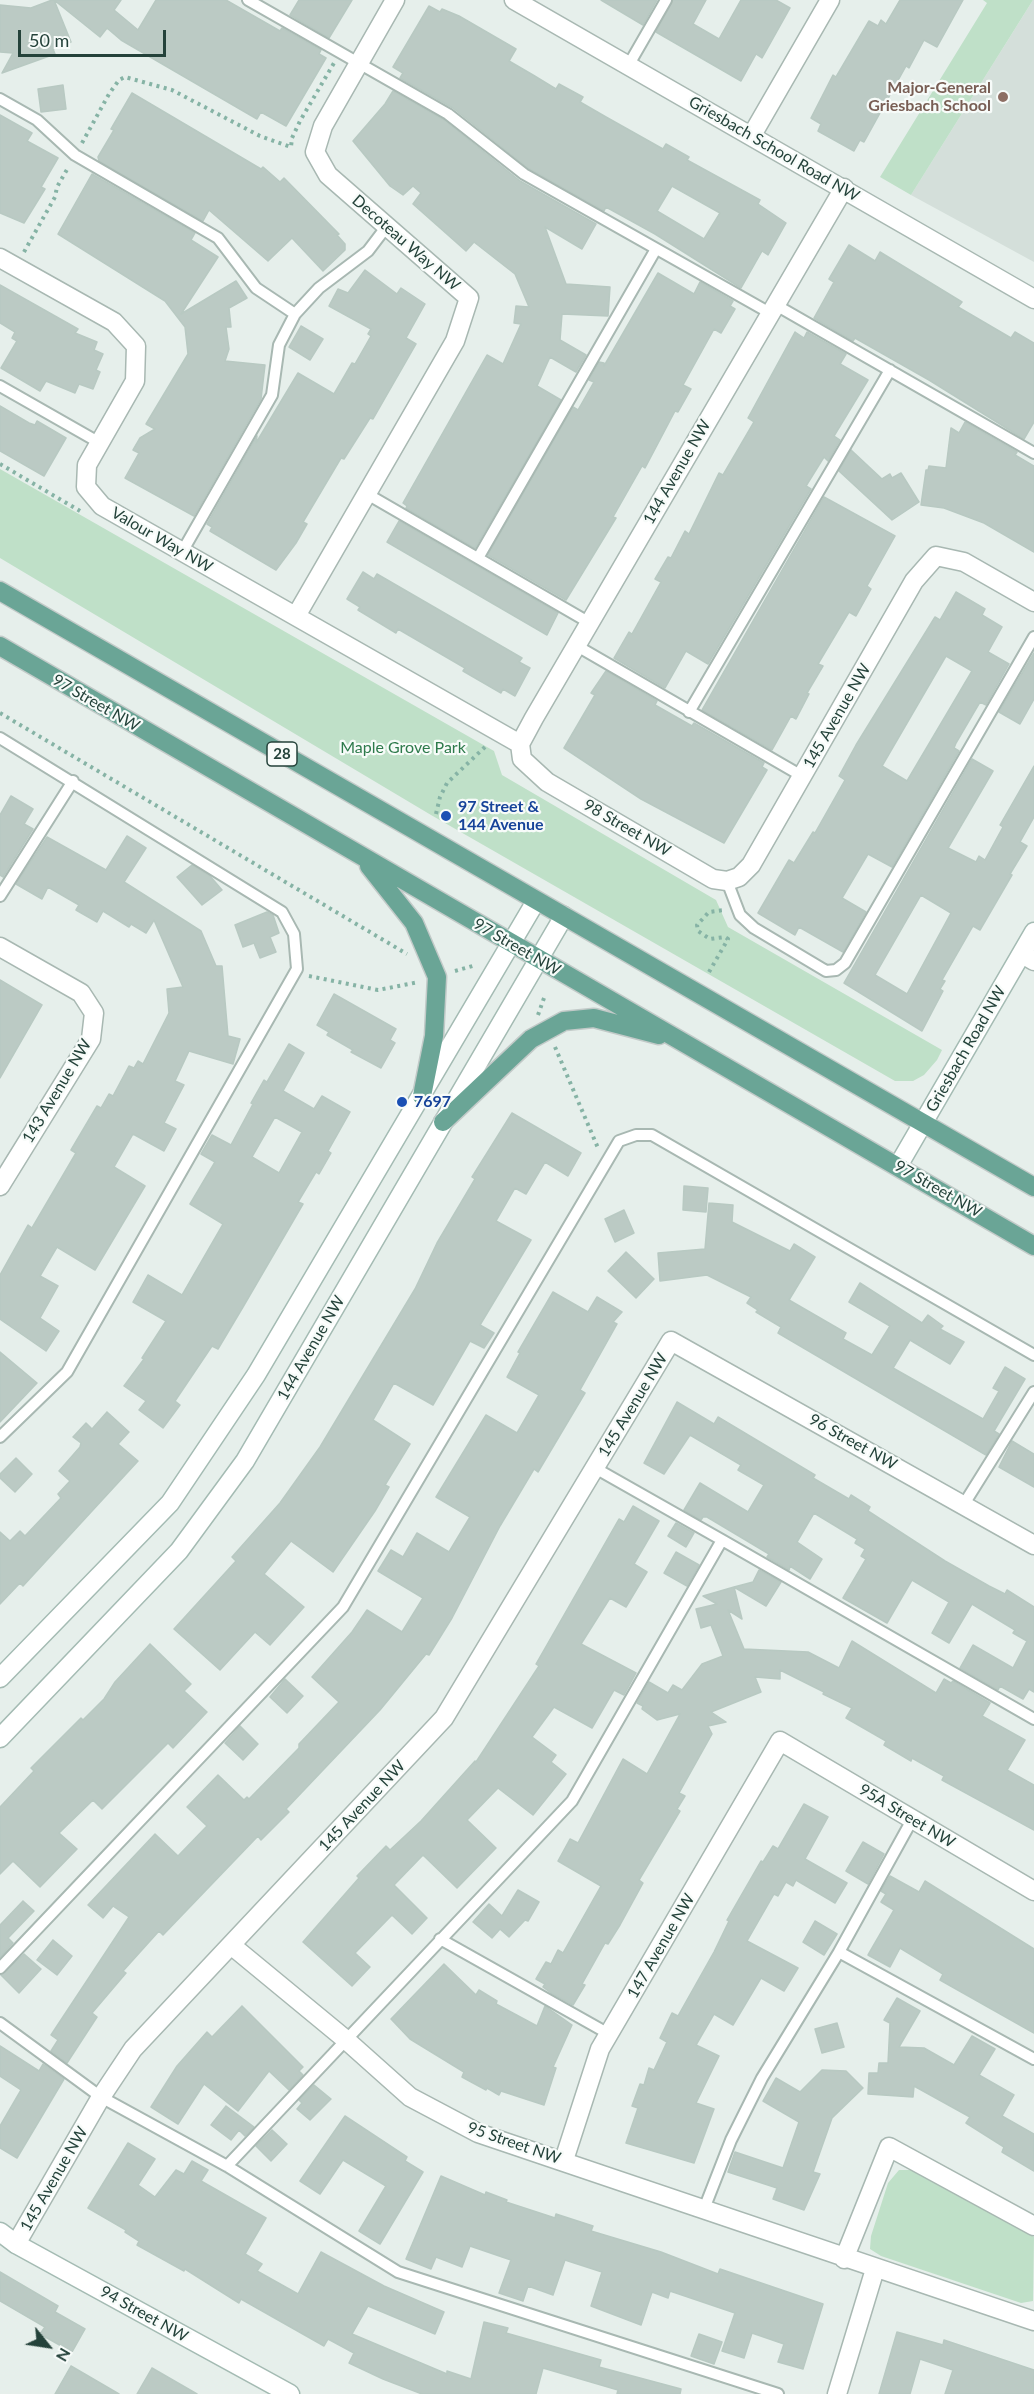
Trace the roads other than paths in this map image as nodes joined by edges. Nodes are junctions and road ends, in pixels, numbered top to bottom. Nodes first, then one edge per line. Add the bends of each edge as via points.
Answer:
1 (248, 0) edge
2 (395, 0) edge
3 (516, 0) edge
4 (666, 0) edge
5 (830, 0) edge
6 (360, 63) junction
7 (628, 66) junction
8 (0, 99) edge
9 (752, 135) junction
10 (844, 188) junction
11 (387, 226) junction
12 (656, 249) junction
13 (7, 262) edge
14 (1034, 299) edge
15 (772, 309) junction
16 (295, 314) junction
17 (890, 370) junction
18 (0, 386) edge
19 (100, 443) junction
20 (1034, 453) edge
21 (367, 494) junction
22 (183, 552) junction
23 (478, 558) junction
24 (0, 591) edge
25 (1034, 602) edge
26 (296, 616) junction
27 (590, 623) junction
28 (1034, 637) edge
29 (0, 646) edge
30 (577, 646) junction
31 (688, 711) junction
32 (0, 738) edge
33 (521, 752) junction
34 (802, 776) junction
35 (73, 781) junction
36 (362, 858) junction
37 (733, 879) junction
38 (0, 896) edge
39 (536, 901) junction
40 (564, 916) junction
41 (1034, 932) edge
42 (512, 944) junction
43 (0, 947) edge
44 (1028, 958) edge
45 (538, 960) junction
46 (686, 1043) junction
47 (422, 1096) junction
48 (443, 1122) junction
49 (923, 1122) junction
50 (898, 1166) junction
51 (0, 1186) edge
52 (1034, 1187) edge
53 (1034, 1246) edge
54 (671, 1341) joint
55 (1034, 1355) edge
56 (1034, 1392) edge
57 (0, 1437) edge
58 (595, 1468) junction
59 (964, 1504) junction
60 (722, 1540) junction
61 (1034, 1545) edge
62 (0, 1678) edge
63 (1034, 1719) edge
64 (0, 1738) edge
65 (780, 1741) joint
66 (912, 1820) junction
67 (1034, 1891) edge
68 (440, 1939) junction
69 (231, 1945) junction
70 (839, 1952) junction
71 (0, 1968) edge
72 (0, 2023) edge
73 (609, 2034) junction
74 (345, 2039) junction
75 (1034, 2059) edge
76 (101, 2097) junction
77 (564, 2160) junction
78 (227, 2166) junction
79 (704, 2209) junction
80 (1034, 2226) edge
81 (0, 2232) edge
82 (16, 2244) junction
83 (844, 2259) junction
84 (875, 2269) junction
85 (1034, 2321) edge
86 (290, 2394) edge
87 (778, 2394) edge
88 (837, 2394) edge

1 - 6 lane
2 - 6 street, Decoteau Way NW
3 - 7 street, Griesbach School Road NW
4 - 7 lane
5 - 9 street
6 - 11 street, Decoteau Way NW via 323,126 315,152 328,175
6 - 12 lane via 448,114 524,174
7 - 9 street, Griesbach School Road NW
8 - 16 lane via 37,120 75,155 218,238 256,288
9 - 10 street, Griesbach School Road NW
10 - 14 street, Griesbach School Road NW
10 - 15 street, 144 Avenue NW
11 - 16 lane via 368,251 319,288
11 - 21 street, Decoteau Way NW via 469,298 455,341
12 - 15 lane
12 - 23 lane
13 - 19 street, Valour Way NW via 114,322 136,345 135,381
15 - 17 lane
15 - 27 street, 144 Avenue NW
16 - 22 lane via 279,345 272,395
17 - 20 lane
17 - 31 lane
18 - 19 lane
19 - 22 street, Valour Way NW via 87,465 86,487 102,506
21 - 23 lane
21 - 26 street, Decoteau Way NW
22 - 26 street, Valour Way NW
23 - 27 lane
24 - 39 main road, 28
25 - 34 street, 145 Avenue NW via 964,562 936,556 914,581
26 - 33 street, Valour Way NW via 498,732
27 - 30 street, 144 Avenue NW
28 - 37 lane via 845,963 826,971 754,928 737,908
29 - 36 main road, 97 Street NW
30 - 31 lane
30 - 33 street, 144 Avenue NW
31 - 34 lane
32 - 35 lane
33 - 37 street, 98 Street NW via 547,782 713,879
34 - 37 street, 145 Avenue NW via 751,865
35 - 38 lane
35 - 57 lane via 282,912 294,934 297,969 67,1372
36 - 42 main road, 97 Street NW
36 - 47 main road via 414,922 437,977 434,1036
39 - 40 main road, 28
39 - 42 street, 144 Avenue NW
40 - 45 street, 144 Avenue NW
40 - 49 main road
41 - 44 street, Griesbach Road NW
42 - 45 main road, 97 Street NW
42 - 47 street, 144 Avenue NW
43 - 51 street, 143 Avenue NW via 81,993 94,1013 91,1039
44 - 49 street, Griesbach Road NW
45 - 46 main road, 97 Street NW
45 - 48 street, 144 Avenue NW
46 - 48 main road via 594,1018 564,1021 531,1040
46 - 50 main road, 97 Street NW
47 - 62 street, 144 Avenue NW via 256,1375 170,1503
48 - 64 street, 144 Avenue NW via 238,1470 179,1551
49 - 50 street, Griesbach Road NW
49 - 52 main road
50 - 53 main road, 97 Street NW
54 - 58 street, 145 Avenue NW
54 - 59 street, 96 Street NW
55 - 71 lane via 652,1135 619,1141 343,1607
56 - 59 lane
58 - 60 lane
58 - 69 street, 145 Avenue NW via 444,1718
59 - 61 street, 96 Street NW
60 - 63 lane
60 - 68 lane via 572,1801
65 - 66 street, 95A Street NW
65 - 73 street, 147 Avenue NW
66 - 67 street, 95A Street NW
66 - 70 lane
68 - 73 lane
68 - 74 lane
69 - 74 street, 95 Street NW
69 - 76 street, 145 Avenue NW via 133,2049
70 - 75 lane
70 - 79 lane via 762,2079 731,2140
72 - 76 lane
73 - 77 street, 147 Avenue NW via 600,2049
74 - 77 street, 95 Street NW via 410,2097 478,2133
74 - 78 lane
76 - 78 lane
76 - 82 street, 145 Avenue NW
77 - 79 street, 95 Street NW
78 - 87 lane via 398,2272
79 - 83 street, 95 Street NW
80 - 83 street via 889,2147
81 - 82 street, 94 Street NW
82 - 86 street, 94 Street NW
83 - 84 street, 95 Street NW
84 - 85 street, 95 Street NW
84 - 88 street

